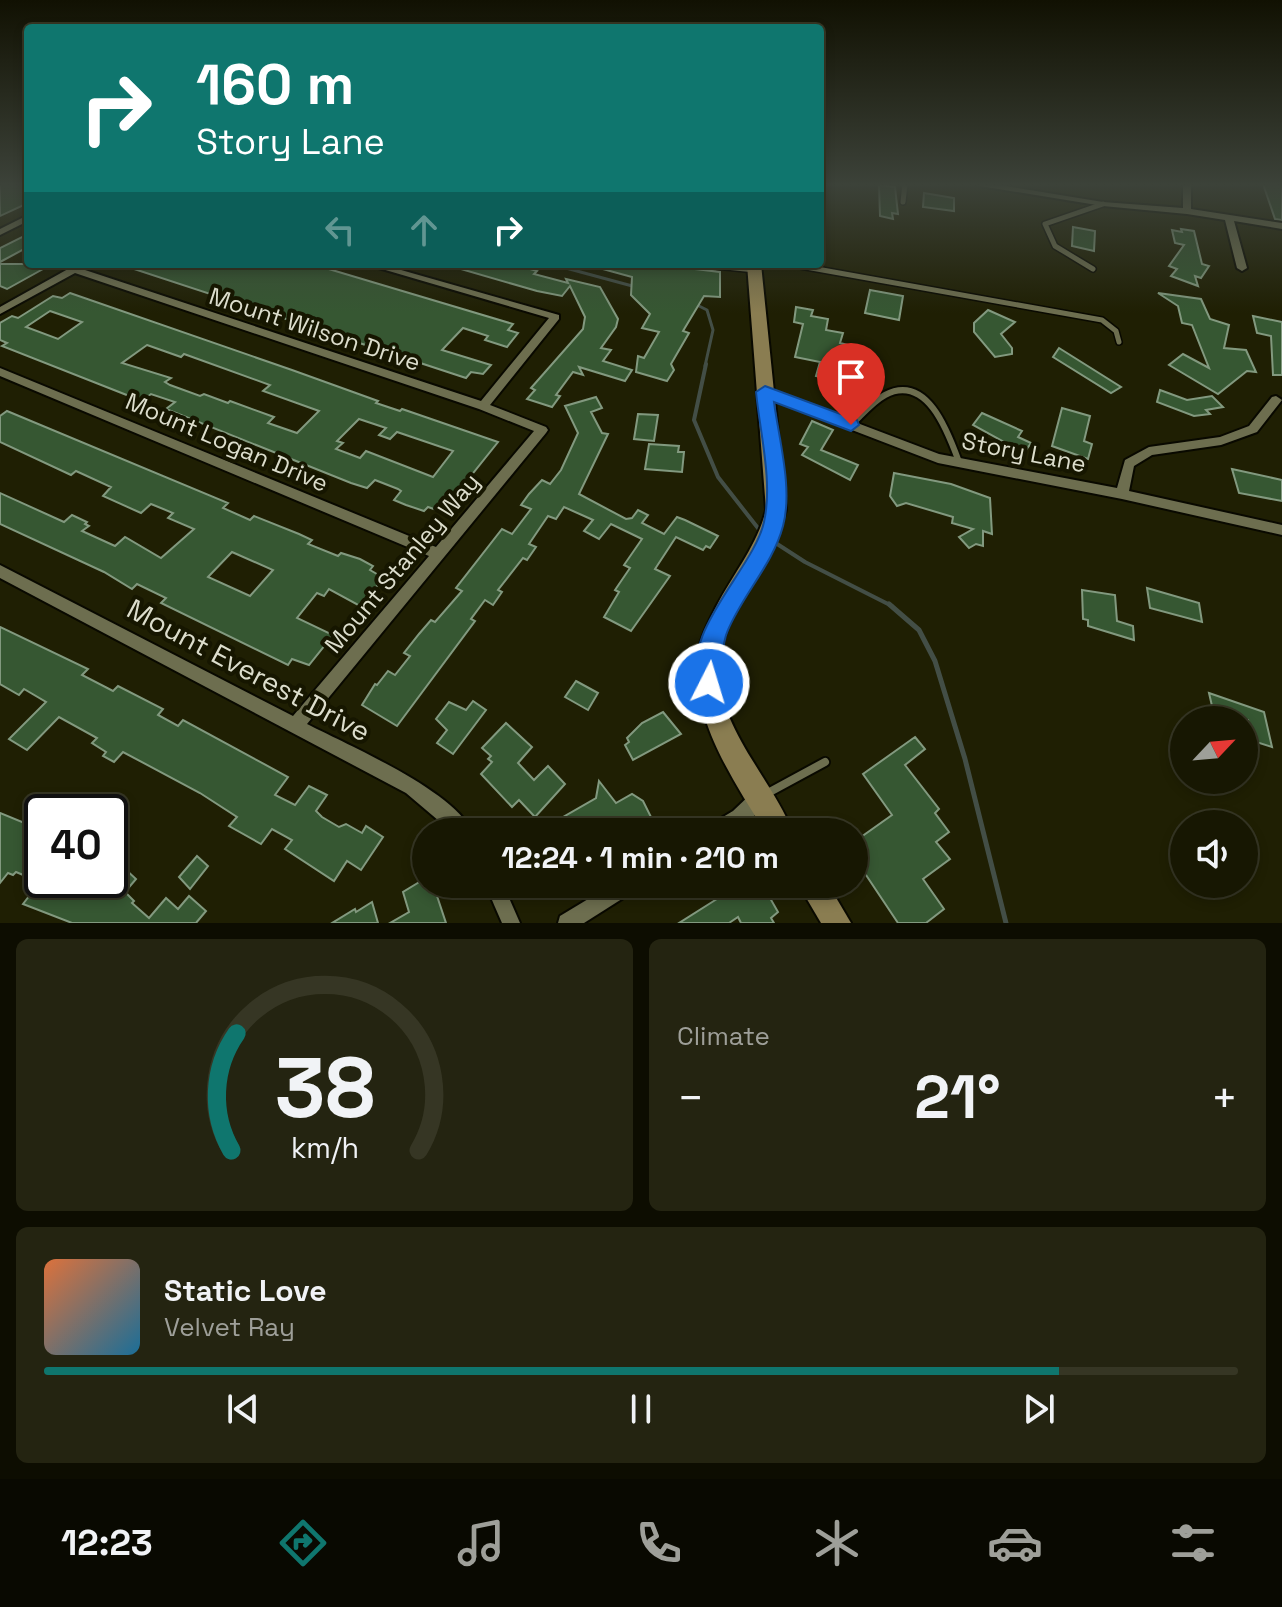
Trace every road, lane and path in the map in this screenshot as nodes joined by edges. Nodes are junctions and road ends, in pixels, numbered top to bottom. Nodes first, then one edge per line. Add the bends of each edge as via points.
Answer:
1 (1045, 227) edge
2 (1231, 227) edge
3 (77, 268) edge
4 (82, 268) edge
5 (384, 268) edge
6 (755, 268) edge
7 (811, 268) edge
8 (1242, 268) dead end
9 (1093, 269) dead end
10 (0, 311) edge
11 (1119, 342) dead end
12 (0, 372) edge
13 (765, 392) junction
14 (1276, 400) dead end
15 (483, 406) junction
16 (851, 425) junction
17 (542, 430) joint
18 (959, 462) junction
19 (1122, 494) junction
20 (1282, 530) edge
21 (437, 553) junction
22 (0, 571) edge
23 (296, 725) junction
24 (825, 762) dead end
25 (759, 798) junction
26 (451, 818) edge
27 (737, 818) edge
28 (771, 818) edge
29 (500, 898) edge
30 (607, 898) edge
31 (821, 898) edge
32 (511, 923) edge
33 (567, 923) edge
34 (837, 923) edge

1 - 9 lane via 1056,247
2 - 8 street
3 - 10 street
4 - 15 street, Mount Wilson Drive
5 - 15 street via 555,317
6 - 13 street
7 - 11 lane via 1102,320 1116,331
12 - 21 street, Mount Logan Drive
13 - 16 street, Story Lane
13 - 25 street via 776,510 769,535 722,618 708,665 721,725
14 - 19 street via 1253,429 1221,441 1149,451 1129,463
15 - 17 street, Mount Wilson Drive
16 - 18 street, Story Lane
16 - 18 lane via 886,394 919,395 949,432
17 - 21 street, Mount Stanley Way
18 - 19 street, Story Lane
19 - 20 street, Story Lane
21 - 23 street, Mount Stanley Way
22 - 23 street, Mount Everest Drive
23 - 26 street, Mount Everest Drive via 412,787
24 - 25 lane
25 - 27 street
25 - 28 street
29 - 32 street
30 - 33 street
31 - 34 street

